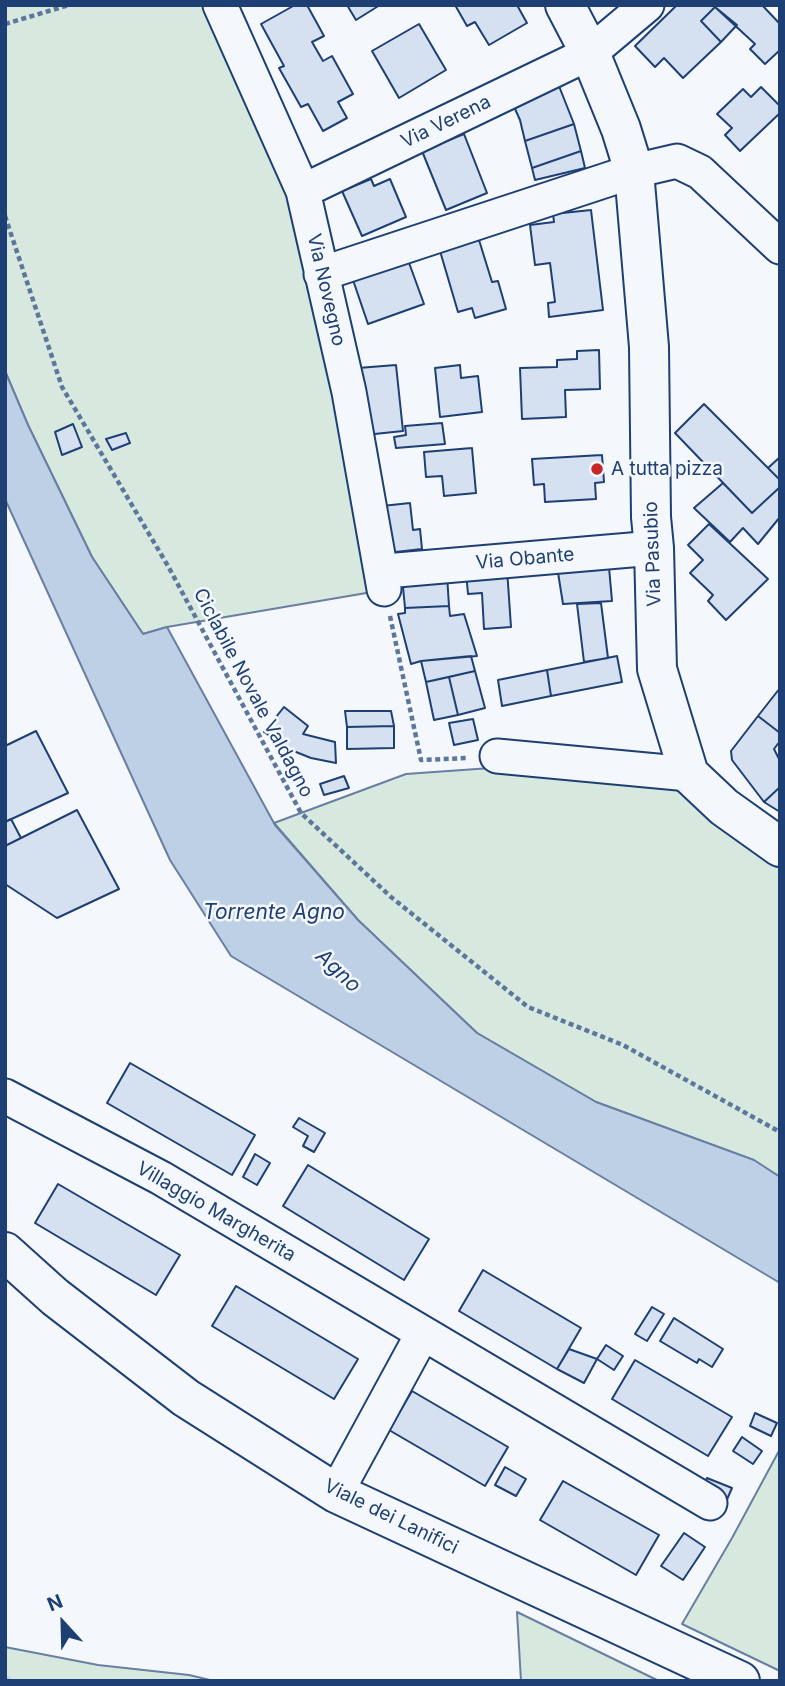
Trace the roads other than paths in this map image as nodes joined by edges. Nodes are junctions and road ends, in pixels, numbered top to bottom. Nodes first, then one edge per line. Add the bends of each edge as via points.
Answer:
1 (220, 5) edge
2 (565, 5) edge
3 (647, 5) edge
4 (590, 53) junction
5 (634, 172) junction
6 (303, 191) junction
7 (780, 247) edge
8 (321, 274) junction
9 (654, 548) junction
10 (391, 580) joint
11 (497, 756) road end
12 (688, 774) junction
13 (780, 847) edge
14 (5, 1096) edge
15 (5, 1252) edge
16 (423, 1333) junction
17 (336, 1493) junction
18 (710, 1503) dead end
19 (740, 1681) edge

1 - 6 street, Via Novegno
2 - 4 main road, Via Pasubio
3 - 4 street, Via Verena
4 - 5 main road, Via Pasubio
4 - 6 street, Via Verena
5 - 7 street via 677,161 701,172
5 - 8 street
5 - 9 main road, Via Pasubio via 649,347
6 - 8 street, Via Novegno
8 - 10 street, Via Novegno
9 - 10 street, Via Obante
9 - 12 main road, Via Pasubio via 657,668
11 - 12 street
12 - 13 main road
14 - 16 street, Villaggio Margherita via 161,1178
15 - 17 main road, Viale dei Lanifici via 55,1297 186,1398
16 - 17 street
16 - 18 street, Villaggio Margherita
17 - 19 main road, Viale dei Lanifici

